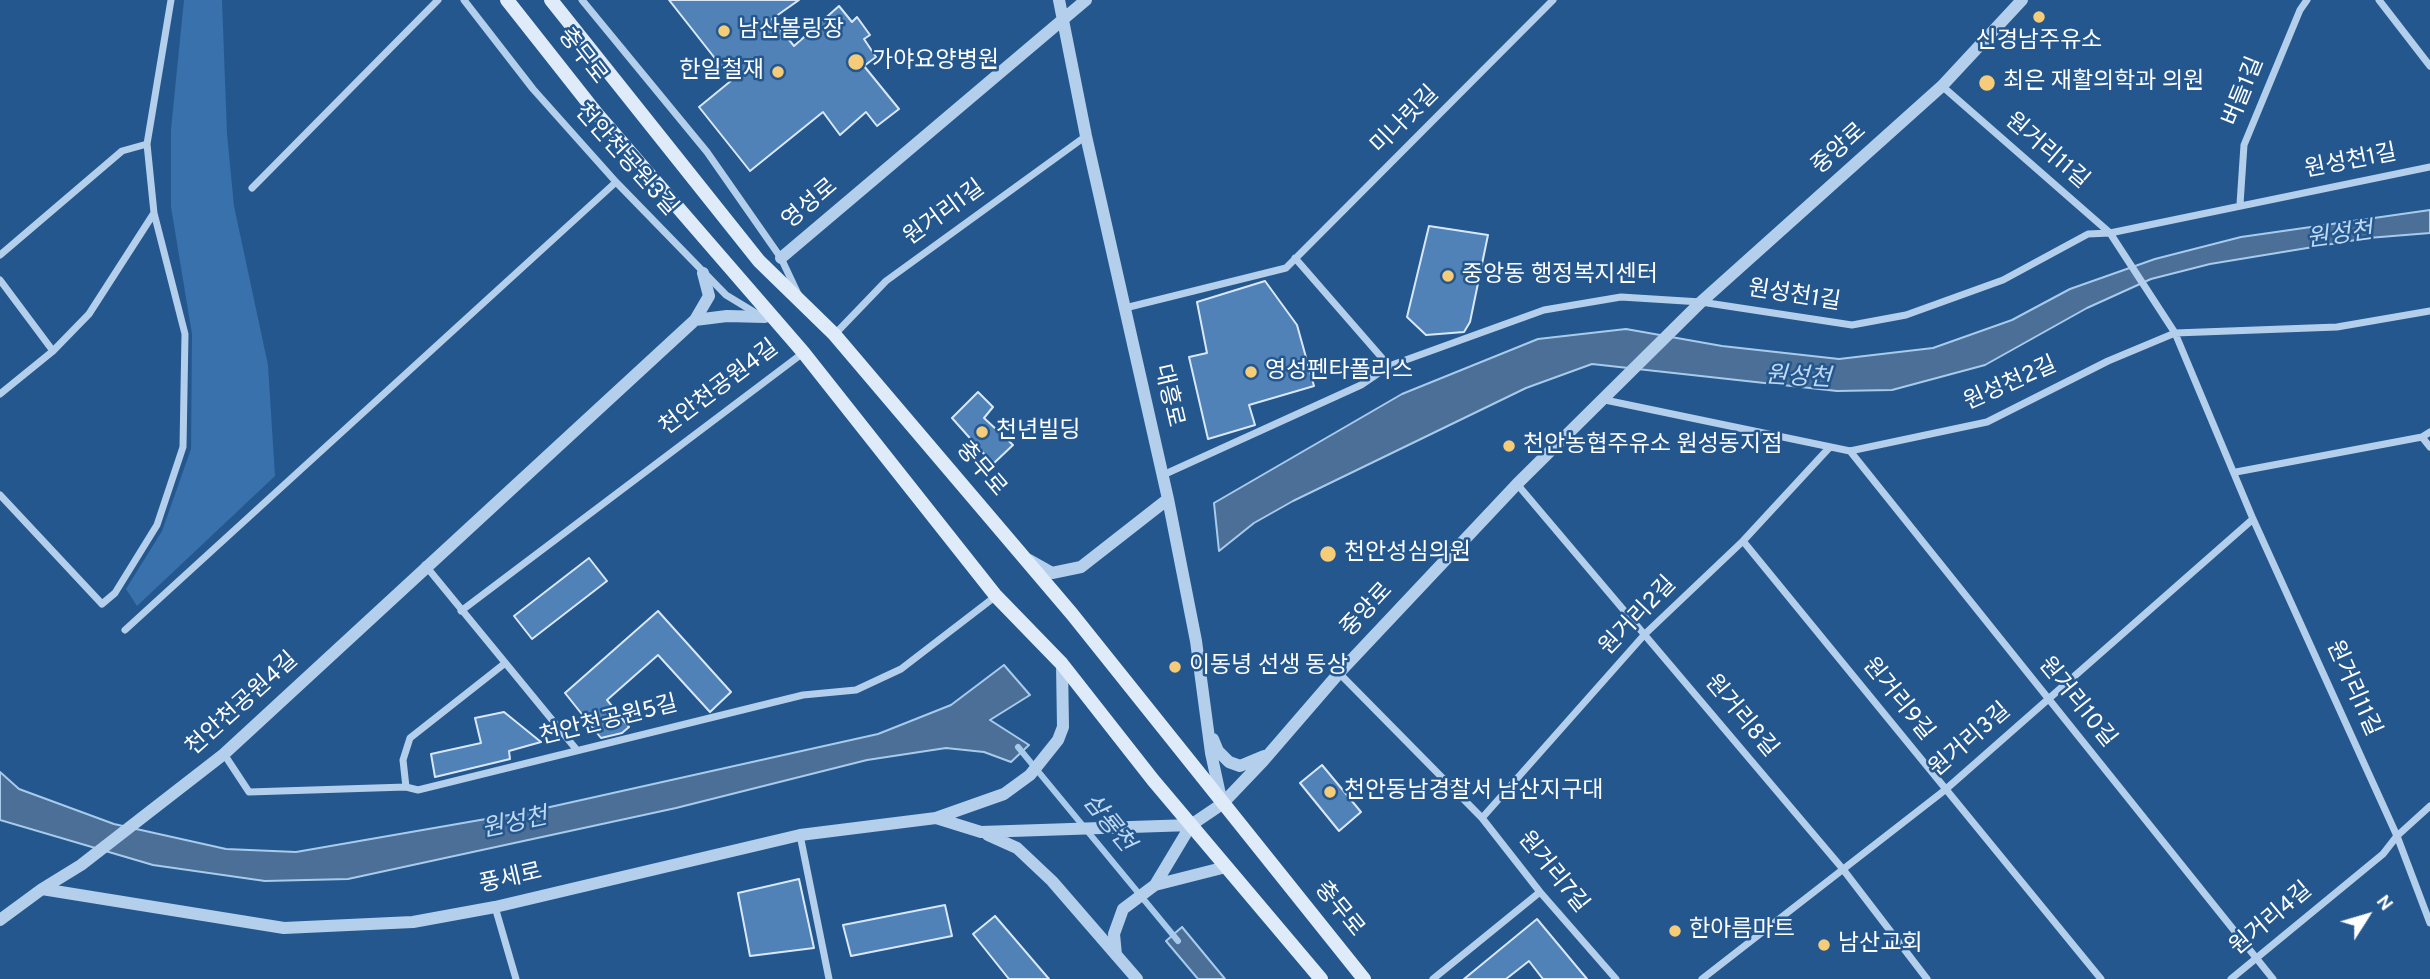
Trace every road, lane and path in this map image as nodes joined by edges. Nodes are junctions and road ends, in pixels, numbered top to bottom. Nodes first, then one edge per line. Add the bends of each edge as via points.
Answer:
1 (171, 0) edge
2 (438, 0) edge
3 (464, 0) edge
4 (507, 0) edge
5 (551, 0) edge
6 (582, 0) edge
7 (1059, 0) edge
8 (1086, 0) edge
9 (1553, 0) edge
10 (2022, 0) edge
11 (2307, 0) edge
12 (2379, 0) edge
13 (1062, 23) junction
14 (2430, 66) edge
15 (1942, 86) junction
16 (1086, 135) junction
17 (147, 144) junction
18 (2430, 167) edge
19 (616, 182) junction
20 (252, 188) dead end
21 (2240, 204) junction
22 (154, 213) junction
23 (2110, 233) junction
24 (0, 254) edge
25 (781, 258) junction
26 (1295, 258) junction
27 (703, 273) junction
28 (0, 280) edge
29 (800, 298) junction
30 (1702, 302) junction
31 (1125, 308) junction
32 (2430, 311) edge
33 (765, 317) junction
34 (695, 320) junction
35 (780, 324) junction
36 (2175, 333) junction
37 (834, 334) junction
38 (53, 351) junction
39 (803, 352) junction
40 (1389, 366) junction
41 (0, 394) edge
42 (1608, 397) junction
43 (2430, 432) edge
44 (2423, 437) junction
45 (2430, 447) edge
46 (1829, 448) junction
47 (1850, 451) junction
48 (2236, 472) junction
49 (1163, 475) junction
50 (1517, 484) junction
51 (0, 495) edge
52 (1168, 499) junction
53 (2253, 519) junction
54 (1744, 541) junction
55 (1022, 555) junction
56 (425, 565) junction
57 (996, 596) junction
58 (461, 611) junction
59 (125, 630) dead end
60 (1645, 634) junction
61 (1062, 663) junction
62 (504, 664) junction
63 (1339, 673) junction
64 (2048, 699) junction
65 (1207, 721) junction
66 (576, 749) junction
67 (1270, 752) junction
68 (224, 754) junction
69 (406, 787) junction
70 (1945, 790) junction
71 (1222, 804) junction
72 (2430, 806) edge
73 (936, 818) junction
74 (1482, 818) junction
75 (1191, 825) junction
76 (981, 832) junction
77 (800, 835) junction
78 (2397, 836) junction
79 (1226, 867) junction
80 (1842, 868) junction
81 (1155, 885) junction
82 (42, 889) junction
83 (1540, 892) junction
84 (495, 906) junction
85 (0, 920) edge
86 (2430, 923) edge
87 (1116, 955) junction
88 (2255, 957) junction
89 (1924, 978) edge
90 (516, 979) edge
91 (828, 979) edge
92 (1137, 979) edge
93 (1321, 979) edge
94 (1364, 979) edge
95 (1433, 979) edge
96 (1616, 979) edge
97 (1702, 979) edge
98 (2101, 979) edge
99 (2231, 979) edge
100 (2273, 979) edge

1 - 17 street
2 - 20 street
3 - 19 street, 천안천공원3길 via 533,89
4 - 35 main road, 충무로 via 597,114
5 - 29 main road, 충무로 via 759,261
6 - 25 street, 영성로 via 707,152
7 - 13 street, 대흥로
8 - 13 street, 영성로
9 - 26 street, 미나릿길
10 - 15 street, 중앙로
11 - 21 street, 버들1길 via 2244,145
12 - 14 street
13 - 16 street, 대흥로
13 - 25 street, 영성로
15 - 23 street, 원거리11길
15 - 30 street, 중앙로
16 - 31 street, 대흥로
16 - 37 street, 원거리1길 via 886,281
17 - 22 street
17 - 24 street via 122,151
18 - 21 street, 원성천1길
19 - 27 street, 천안천공원3길
19 - 59 street
21 - 23 street, 원성천1길
22 - 38 street via 89,314
22 - 51 street via 185,334 183,447 157,525 115,593 102,604
23 - 30 street, 원성천1길 via 2088,234 2003,281 1906,315 1852,325
23 - 36 street, 원거리11길
25 - 29 street
26 - 31 street, 미나릿길 via 1286,268
26 - 40 street
27 - 33 street, 천안천공원3길 via 726,295
27 - 34 street via 709,296
28 - 38 street
29 - 37 main road, 충무로
30 - 40 street, 원성천1길 via 1621,297 1544,310
30 - 42 street, 중앙로
31 - 49 street, 대흥로
32 - 36 street, 원성천2길 via 2337,327
33 - 34 street
33 - 35 street, 천안천공원3길
34 - 56 street, 천안천공원4길
35 - 39 main road, 충무로
36 - 47 street, 원성천2길 via 1987,422
36 - 48 street, 원거리11길
37 - 55 main road, 충무로
38 - 41 street
39 - 57 main road, 충무로
39 - 58 street, 천안천공원4길
40 - 49 street, 원성천1길 via 1361,385
42 - 46 street, 원성천2길
42 - 50 street, 중앙로
43 - 44 street
44 - 45 street
44 - 48 street
46 - 47 street, 원성천2길
46 - 54 street, 원거리2길
47 - 64 street, 원거리10길
48 - 53 street, 원거리11길
49 - 52 street, 대흥로
50 - 60 street, 원거리8길
50 - 63 street, 중앙로
52 - 55 street via 1081,567 1052,573
52 - 65 street, 대흥로
53 - 64 street, 원거리3길
53 - 78 street, 원거리11길
54 - 60 street, 원거리2길
54 - 70 street, 원거리9길
55 - 71 main road, 충무로
56 - 58 street
56 - 68 street, 천안천공원4길
57 - 61 main road, 충무로
57 - 66 street, 천안천공원5길 via 901,668 856,690 803,695
58 - 62 street
60 - 74 street, 원거리2길
60 - 80 street, 원거리8길
61 - 73 street via 1063,714 1058,740 1030,775 1004,794
61 - 75 main road, 충무로
62 - 66 street
62 - 69 street via 410,738 403,760
63 - 67 street, 중앙로
63 - 74 street, 원거리7길
64 - 70 street, 원거리3길
64 - 88 street, 원거리10길
65 - 67 street via 1218,751 1228,762 1240,766
65 - 71 street, 대흥로
66 - 69 street, 천안천공원5길 via 418,790
67 - 71 street, 중앙로
68 - 69 street, 천안천공원5길 via 249,792
68 - 82 street, 천안천공원4길
70 - 80 street, 원거리3길
70 - 98 street, 원거리9길
71 - 75 street, 중앙로
71 - 94 main road, 충무로
72 - 78 street, 원거리4길
73 - 76 street, 풍세로
73 - 77 street, 풍세로
74 - 83 street, 원거리7길
75 - 76 street, 풍세로
75 - 79 main road, 충무로
75 - 81 street
76 - 87 street via 1017,848
77 - 84 street, 풍세로
77 - 91 street
78 - 86 street, 원거리11길
78 - 88 street, 원거리4길 via 2383,854
79 - 81 street
79 - 93 main road, 충무로
80 - 89 street, 원거리8길
80 - 97 street, 원거리3길
81 - 87 street via 1123,909 1114,934
82 - 84 street, 풍세로 via 284,928 413,922
82 - 85 street
83 - 95 street
83 - 96 street, 원거리7길
84 - 90 street
87 - 92 street
88 - 99 street, 원거리4길
88 - 100 street, 원거리10길

